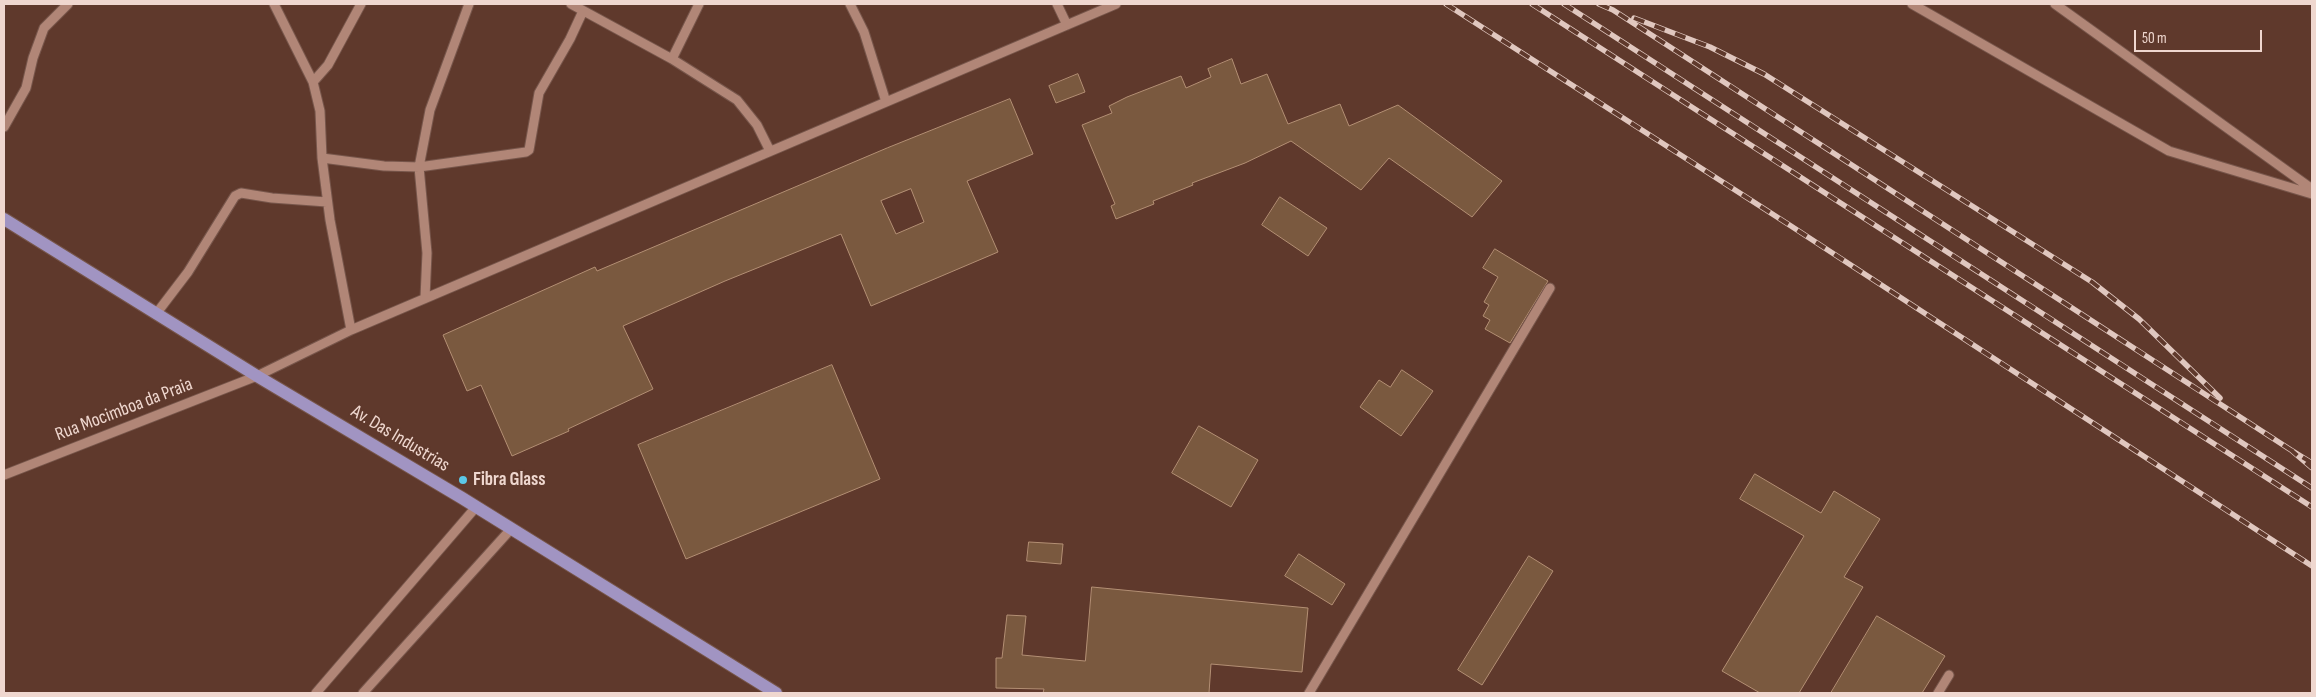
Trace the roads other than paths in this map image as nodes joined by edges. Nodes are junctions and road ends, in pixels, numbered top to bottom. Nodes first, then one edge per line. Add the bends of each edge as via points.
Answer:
1 (68, 4) edge
2 (274, 4) edge
3 (361, 4) edge
4 (469, 4) edge
5 (571, 4) edge
6 (699, 4) edge
7 (850, 4) edge
8 (1058, 4) edge
9 (1116, 4) edge
10 (1912, 4) edge
11 (2055, 4) edge
12 (583, 11) junction
13 (1067, 25) junction
14 (672, 59) junction
15 (314, 82) junction
16 (886, 102) junction
17 (4, 127) edge
18 (770, 151) junction
19 (322, 158) junction
20 (419, 167) junction
21 (2312, 189) edge
22 (2312, 194) edge
23 (328, 202) junction
24 (4, 219) edge
25 (1550, 288) dead end
26 (425, 298) junction
27 (156, 314) junction
28 (351, 330) junction
29 (257, 376) junction
30 (4, 475) edge
31 (476, 507) junction
32 (510, 528) junction
33 (1948, 675) dead end
34 (316, 693) edge
35 (363, 693) edge
36 (776, 693) edge
37 (1309, 693) edge
38 (1938, 693) edge

1 - 17 street via 44,28 26,88
2 - 15 street
3 - 15 street via 328,65
4 - 20 street via 430,110
5 - 12 street
6 - 14 street
7 - 16 street via 864,32
8 - 13 street
9 - 13 street, Rua Mocimboa da Praia
10 - 22 street via 2169,150
11 - 21 street
12 - 14 street
12 - 20 street via 539,93 529,150 496,158
13 - 16 street, Rua Mocimboa da Praia
14 - 18 street via 737,100 757,125
15 - 19 street via 320,110
16 - 18 street, Rua Mocimboa da Praia
18 - 26 street, Rua Mocimboa da Praia
19 - 20 street
19 - 23 street
20 - 26 street via 427,253
23 - 27 street via 241,193 235,196 188,272
23 - 28 street
24 - 27 main road, Av. Das Industrias
25 - 37 street
26 - 28 street, Rua Mocimboa da Praia
27 - 29 main road, Av. Das Industrias
28 - 29 street, Rua Mocimboa da Praia
29 - 30 street, Rua Mocimboa da Praia
29 - 31 main road, Av. Das Industrias
31 - 32 main road, Av. Das Industrias
31 - 34 street
32 - 35 street
32 - 36 main road, Av. Das Industrias
33 - 38 street

